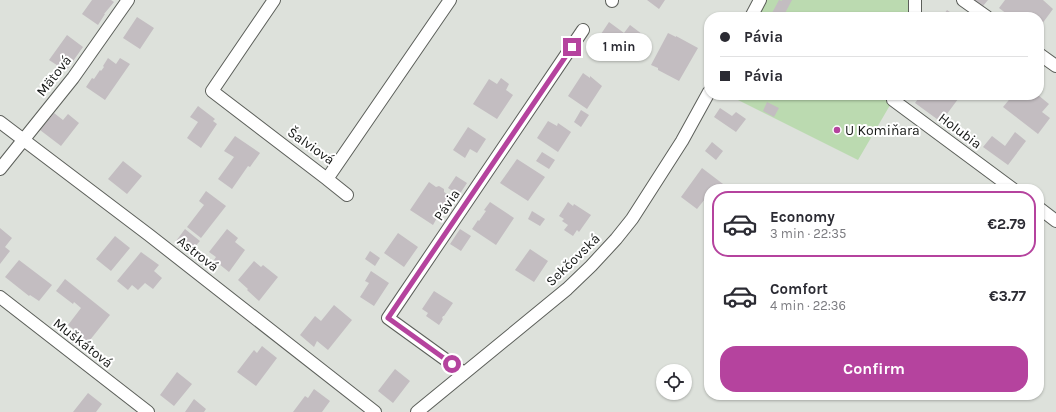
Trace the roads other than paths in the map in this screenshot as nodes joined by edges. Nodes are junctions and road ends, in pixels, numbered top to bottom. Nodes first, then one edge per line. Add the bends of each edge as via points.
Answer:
1 (128, 0) edge
2 (274, 0) edge
3 (450, 0) edge
4 (760, 0) edge
5 (914, 0) edge
6 (963, 0) edge
7 (754, 12) edge
8 (915, 12) edge
9 (980, 12) edge
10 (583, 30) dead end
11 (1044, 58) edge
12 (1056, 66) edge
13 (705, 100) edge
14 (893, 100) edge
15 (0, 122) edge
16 (23, 139) junction
17 (0, 170) edge
18 (327, 179) junction
19 (1006, 184) edge
20 (347, 195) dead end
21 (1044, 212) edge
22 (1056, 221) edge
23 (0, 297) edge
24 (464, 373) junction
25 (148, 412) edge
26 (375, 412) edge
27 (416, 412) edge

1 - 16 street, Mätová via 73,78
2 - 18 street, Šalviová via 212,91
3 - 18 street, Šalviová
4 - 7 street
5 - 8 street
6 - 9 street
10 - 24 street, Pávia via 388,318
11 - 12 street
13 - 24 street, Sekčovská via 682,141 632,219 616,239 566,289
14 - 19 street, Holubia
15 - 16 street, Astrová
16 - 17 street, Mätová
16 - 26 street, Astrová
18 - 20 street
21 - 22 street
23 - 25 street, Muškátová
24 - 27 street, Sekčovská

